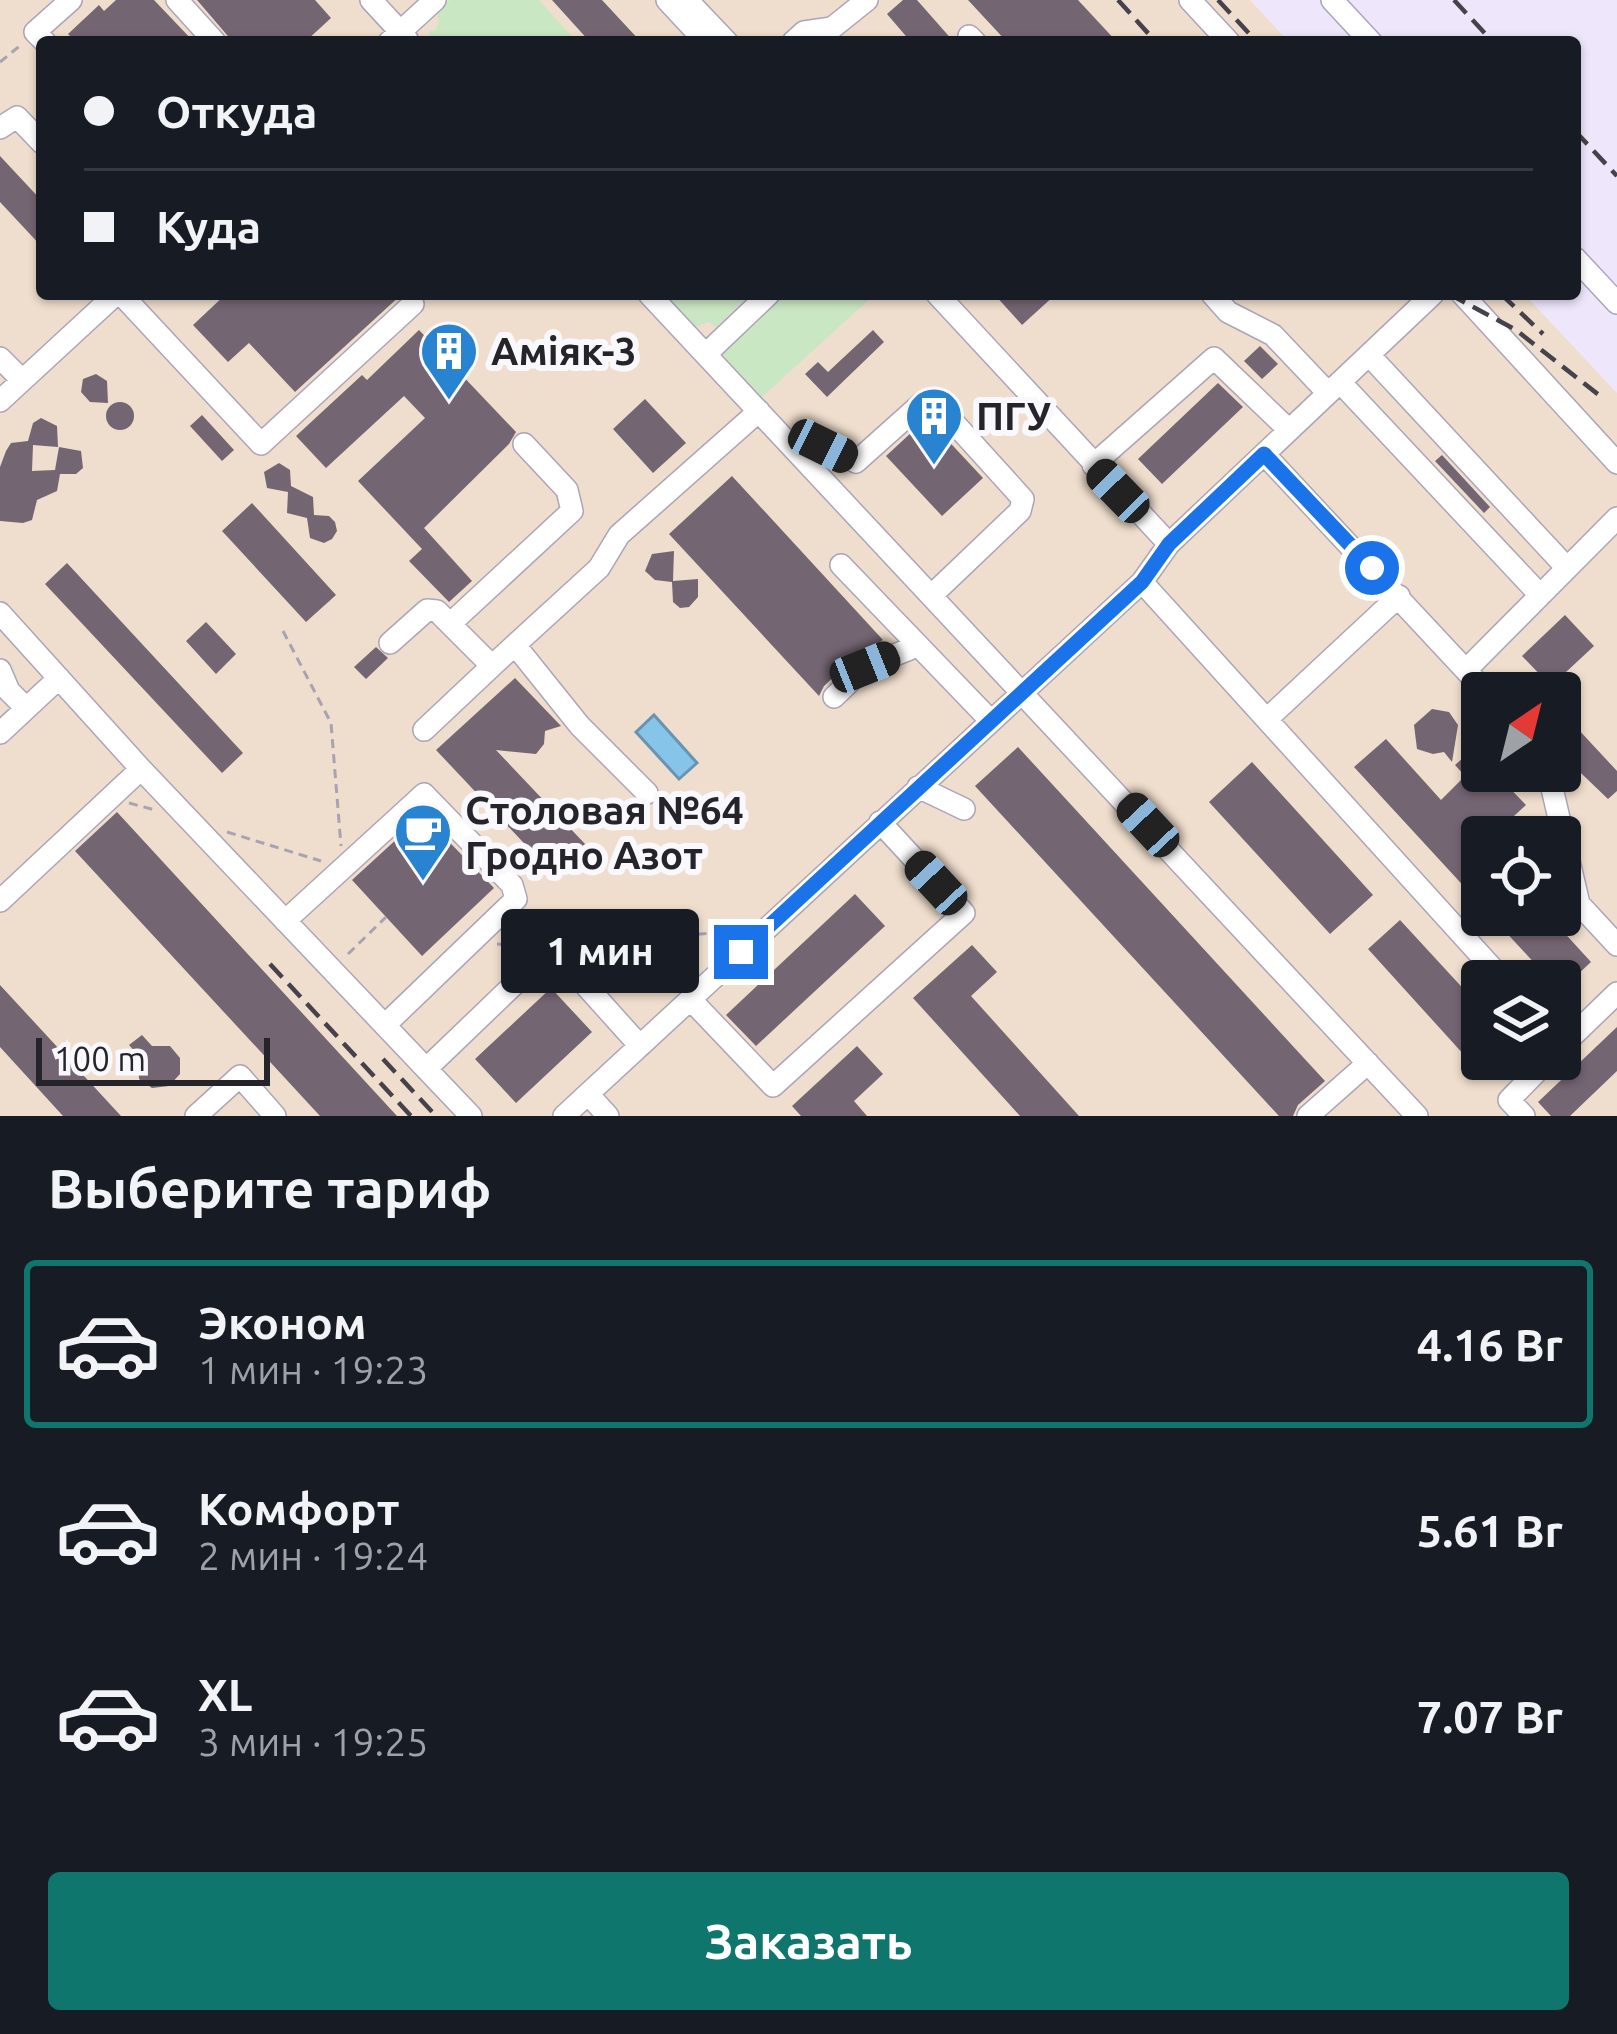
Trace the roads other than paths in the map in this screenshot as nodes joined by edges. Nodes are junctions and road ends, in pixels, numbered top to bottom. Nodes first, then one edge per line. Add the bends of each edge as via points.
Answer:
1 (71, 0) edge
2 (177, 0) edge
3 (371, 0) edge
4 (435, 0) edge
5 (668, 0) edge
6 (687, 0) edge
7 (867, 0) edge
8 (1190, 0) edge
9 (1332, 0) edge
10 (41, 36) edge
11 (210, 36) edge
12 (398, 36) edge
13 (403, 36) edge
14 (701, 36) edge
15 (721, 36) edge
16 (800, 36) edge
17 (1223, 36) edge
18 (1365, 36) edge
19 (0, 128) edge
20 (36, 137) edge
21 (1581, 264) edge
22 (111, 300) edge
23 (124, 300) edge
24 (655, 300) edge
25 (764, 300) edge
26 (942, 300) edge
27 (1217, 300) edge
28 (1427, 300) edge
29 (1467, 300) edge
30 (1617, 303) edge
31 (412, 304) dead end
32 (706, 354) junction
33 (1369, 355) junction
34 (0, 358) edge
35 (22, 380) junction
36 (1334, 387) junction
37 (0, 401) edge
38 (759, 411) junction
39 (1289, 430) junction
40 (524, 445) dead end
41 (1264, 454) junction
42 (805, 460) junction
43 (1617, 464) edge
44 (1093, 465) junction
45 (1613, 530) edge
46 (1169, 544) junction
47 (842, 565) dead end
48 (1567, 568) junction
49 (1142, 582) junction
50 (932, 595) junction
51 (1540, 595) junction
52 (1399, 596) junction
53 (0, 613) edge
54 (450, 624) junction
55 (390, 643) dead end
56 (514, 645) junction
57 (917, 646) junction
58 (492, 666) junction
59 (1468, 668) junction
60 (0, 670) edge
61 (1471, 672) edge
62 (59, 678) junction
63 (1021, 689) junction
64 (834, 697) dead end
65 (26, 708) junction
66 (989, 719) junction
67 (1267, 719) junction
68 (424, 730) dead end
69 (0, 733) edge
70 (141, 769) junction
71 (918, 787) junction
72 (1553, 792) edge
73 (647, 794) dead end
74 (964, 808) dead end
75 (880, 822) junction
76 (0, 901) edge
77 (286, 921) junction
78 (1617, 945) edge
79 (1485, 960) edge
80 (1617, 993) edge
81 (691, 1000) junction
82 (385, 1025) junction
83 (1581, 1027) edge
84 (640, 1046) junction
85 (1368, 1063) junction
86 (426, 1069) junction
87 (1528, 1080) edge
88 (588, 1094) junction
89 (196, 1116) edge
90 (275, 1116) edge
91 (471, 1116) edge
92 (564, 1116) edge
93 (608, 1116) edge
94 (1308, 1116) edge
95 (1418, 1116) edge
96 (1524, 1116) edge

1 - 10 lane
2 - 11 lane
3 - 12 lane
4 - 13 lane
5 - 14 lane
6 - 15 lane
7 - 16 lane via 832,28
8 - 17 lane
9 - 18 lane
19 - 20 lane via 17,116
21 - 30 lane
22 - 35 lane
23 - 31 lane via 261,444
24 - 32 lane
25 - 32 lane
26 - 44 lane
27 - 36 lane
28 - 33 lane
29 - 43 lane
32 - 38 lane
33 - 36 lane
33 - 48 lane
34 - 35 lane
35 - 37 lane
36 - 39 lane
36 - 51 lane
38 - 42 lane
38 - 56 lane via 619,535 599,568
39 - 41 lane
39 - 44 lane via 1214,358
40 - 54 lane via 567,490 572,511
41 - 46 lane
41 - 52 lane
42 - 50 lane
42 - 50 lane via 823,446 856,462 922,403 937,404 1023,499 1020,512
44 - 46 lane
45 - 48 lane
46 - 49 lane
47 - 57 lane
48 - 51 lane
49 - 63 lane
49 - 67 lane
50 - 63 lane
51 - 59 lane
52 - 59 lane
52 - 67 lane
53 - 62 lane
54 - 55 lane via 427,610
54 - 58 lane
56 - 58 lane
56 - 73 lane
57 - 64 lane via 865,667
57 - 66 lane
58 - 68 lane
59 - 61 lane
60 - 65 lane
62 - 65 lane
62 - 70 lane
63 - 66 lane
63 - 85 lane
65 - 69 lane
66 - 71 lane
67 - 79 lane
70 - 76 lane
70 - 77 lane
71 - 74 lane
71 - 75 lane
72 - 78 lane via 1579,904
75 - 81 lane
75 - 81 lane via 964,913 772,1086
77 - 82 lane
77 - 82 lane via 424,794 512,885 516,898
80 - 83 lane
81 - 84 lane
82 - 86 lane
84 - 86 lane via 552,948
84 - 88 lane
85 - 94 lane
85 - 95 lane
86 - 91 lane
87 - 96 lane via 1509,1100
88 - 92 lane
88 - 93 lane
89 - 90 lane via 240,1076

